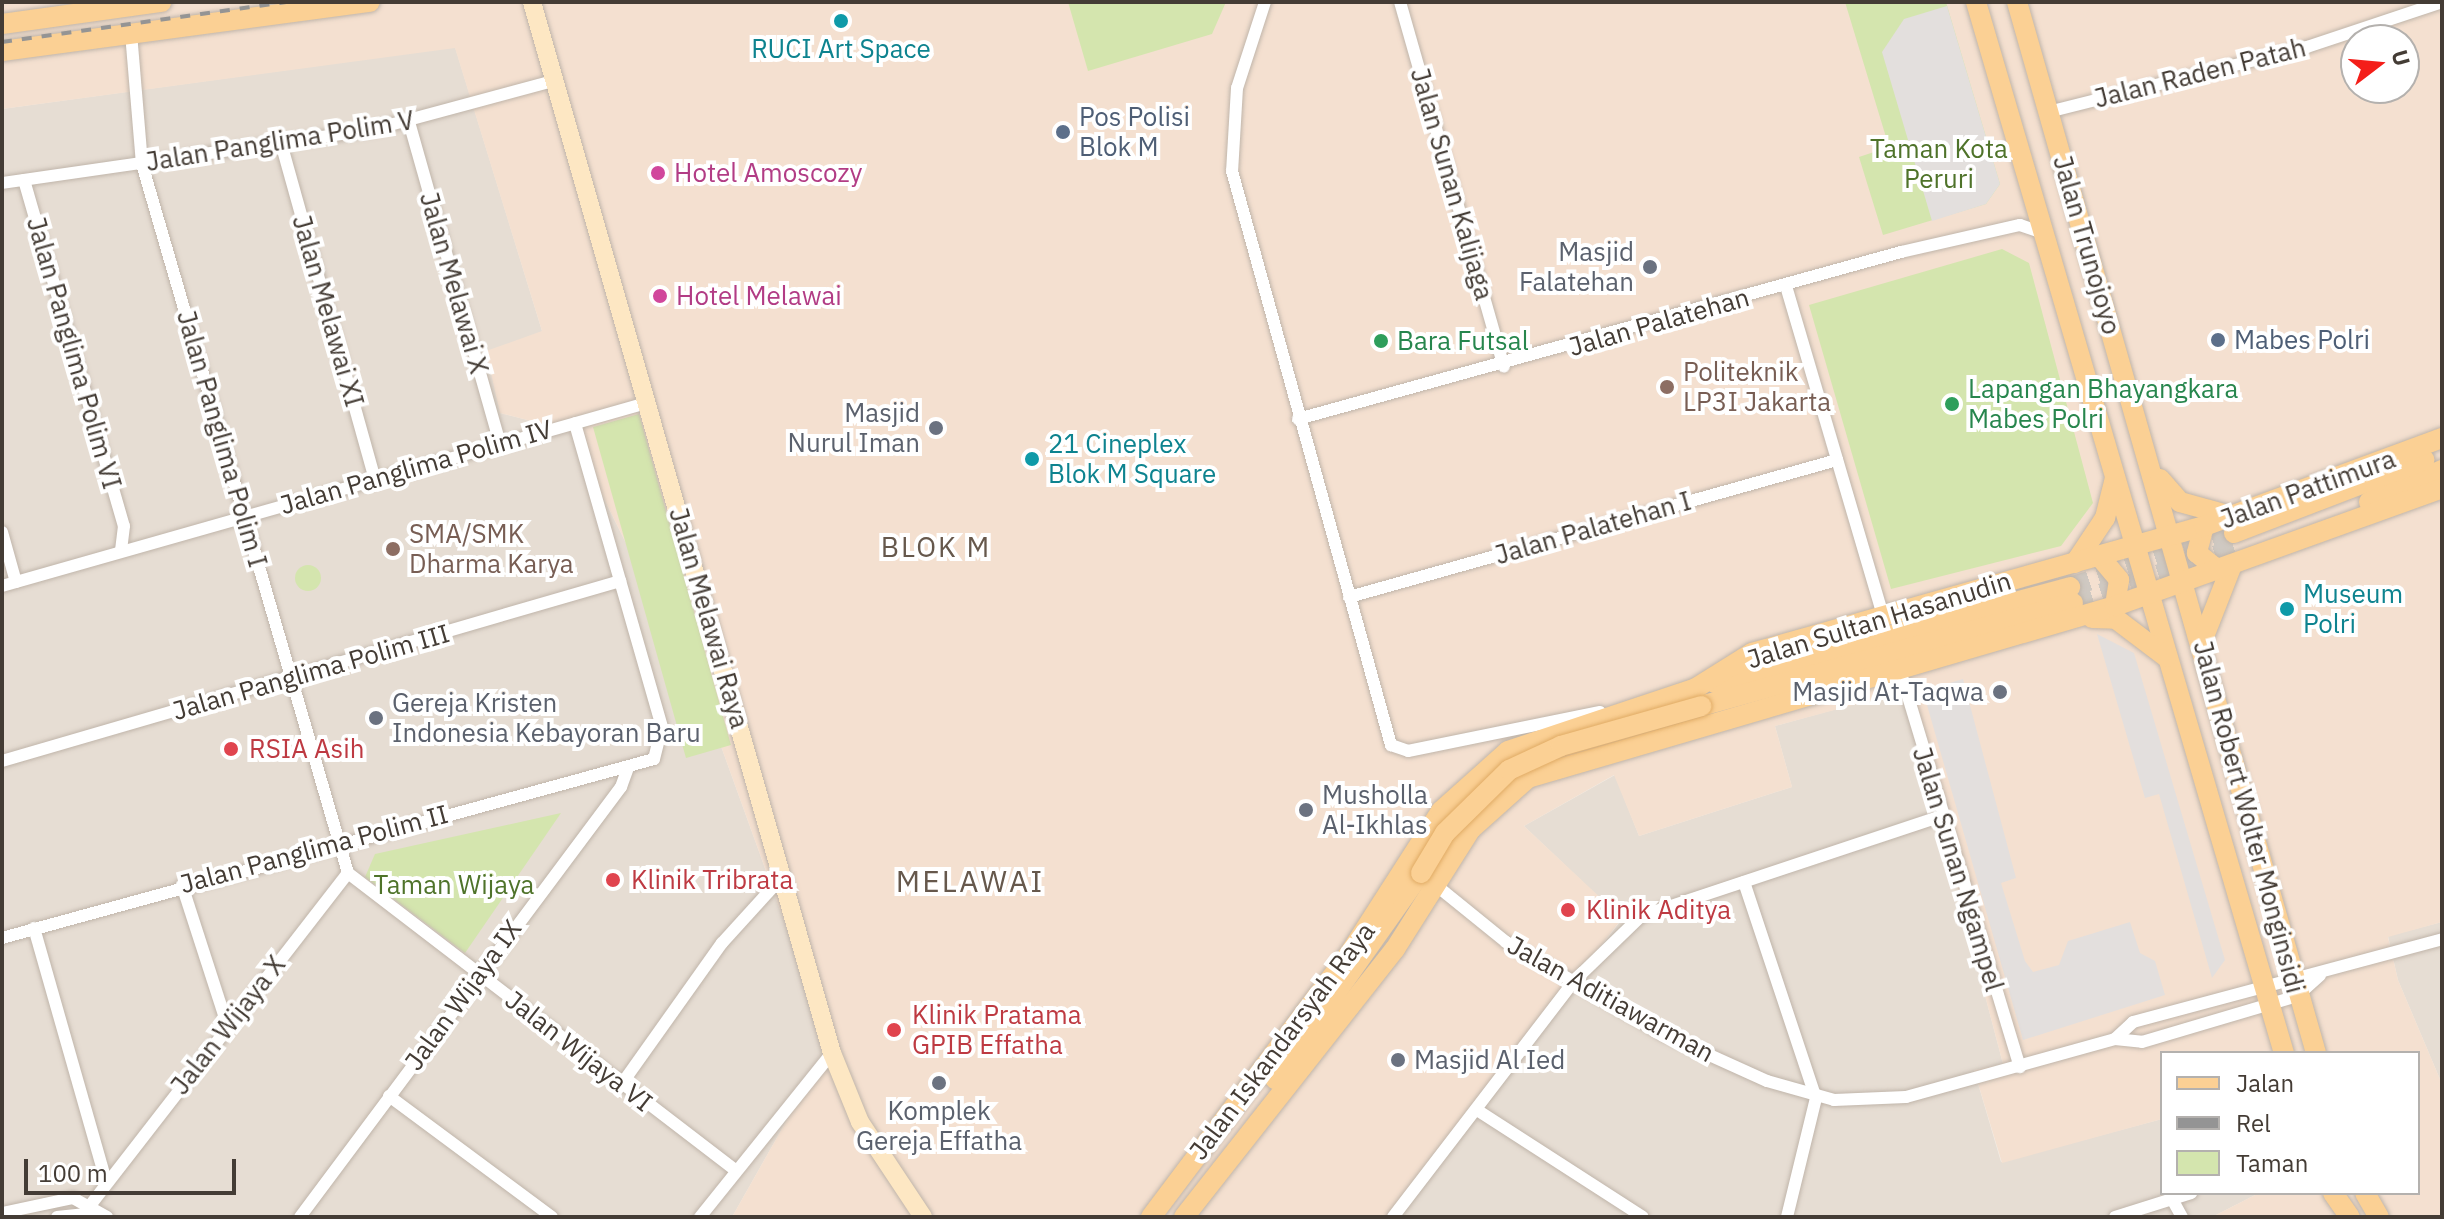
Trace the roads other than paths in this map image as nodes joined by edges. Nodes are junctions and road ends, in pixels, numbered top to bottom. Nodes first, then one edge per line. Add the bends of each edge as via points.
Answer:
1 (161, 2) edge
2 (370, 2) edge
3 (532, 2) edge
4 (1265, 2) edge
5 (1400, 2) edge
6 (1976, 2) edge
7 (2017, 2) edge
8 (2442, 2) edge
9 (2, 24) edge
10 (131, 33) junction
11 (2, 51) edge
12 (553, 81) junction
13 (2048, 112) junction
14 (409, 122) junction
15 (281, 143) junction
16 (142, 164) junction
17 (24, 180) junction
18 (2, 183) edge
19 (2033, 205) junction
20 (2020, 225) junction
21 (2040, 232) junction
22 (1786, 286) junction
23 (2109, 327) junction
24 (2075, 339) junction
25 (1504, 366) junction
26 (646, 403) junction
27 (1298, 419) junction
28 (575, 423) junction
29 (2442, 438) edge
30 (500, 443) junction
31 (2442, 452) edge
32 (1837, 460) junction
33 (2153, 469) junction
34 (2442, 470) edge
35 (2116, 474) junction
36 (375, 479) junction
37 (2442, 488) edge
38 (244, 515) junction
39 (124, 526) junction
40 (2204, 526) junction
41 (2, 532) edge
42 (2173, 535) junction
43 (143, 545) junction
44 (2135, 546) junction
45 (2231, 546) junction
46 (121, 551) junction
47 (2100, 557) junction
48 (2075, 563) junction
49 (2186, 580) junction
50 (620, 581) junction
51 (16, 582) junction
52 (2, 586) edge
53 (2149, 594) junction
54 (1349, 597) junction
55 (2073, 602) junction
56 (2115, 606) junction
57 (1883, 615) junction
58 (2202, 641) junction
59 (2173, 667) junction
60 (1900, 670) junction
61 (291, 679) junction
62 (1778, 683) junction
63 (1698, 697) junction
64 (1632, 706) junction
65 (1739, 713) junction
66 (2, 761) edge
67 (628, 768) junction
68 (1939, 817) junction
69 (338, 840) junction
70 (1409, 861) junction
71 (348, 873) junction
72 (783, 876) junction
73 (1744, 882) junction
74 (182, 885) junction
75 (1437, 886) junction
76 (34, 928) junction
77 (2, 938) edge
78 (2442, 939) edge
79 (478, 971) junction
80 (2320, 975) junction
81 (2290, 976) junction
82 (1574, 981) junction
83 (2267, 992) junction
84 (2297, 996) junction
85 (228, 1027) junction
86 (2115, 1039) junction
87 (2283, 1051) edge
88 (2315, 1051) edge
89 (832, 1053) junction
90 (2020, 1067) junction
91 (621, 1085) junction
92 (389, 1096) junction
93 (1816, 1098) junction
94 (1477, 1110) junction
95 (734, 1169) junction
96 (105, 1178) junction
97 (2185, 1195) edge
98 (2334, 1195) edge
99 (2366, 1195) edge
100 (2172, 1199) junction
101 (87, 1208) junction
102 (2, 1213) edge
103 (106, 1216) edge
104 (304, 1216) edge
105 (57, 1217) edge
106 (552, 1217) edge
107 (700, 1217) edge
108 (923, 1217) edge
109 (1151, 1217) edge
110 (1171, 1217) edge
111 (1184, 1217) edge
112 (1393, 1217) edge
113 (1643, 1217) edge
114 (1787, 1217) edge
115 (2115, 1217) edge
116 (2182, 1217) edge
117 (2350, 1217) edge
118 (2379, 1217) edge

1 - 9 main road
2 - 10 main road
3 - 12 main road, Jalan Melawai Raya
4 - 27 street via 1237,88 1232,171
5 - 25 street, Jalan Sunan Kalijaga
6 - 19 main road, Jalan Trunojoyo
7 - 13 main road, Jalan Trunojoyo
8 - 13 street, Jalan Raden Patah via 2307,47
10 - 11 main road
10 - 16 street, Jalan Panglima Polim I
12 - 14 street, Jalan Panglima Polim V
12 - 26 main road, Jalan Melawai Raya
13 - 23 main road, Jalan Trunojoyo
14 - 15 street, Jalan Panglima Polim V
14 - 30 street, Jalan Melawai X
15 - 16 street, Jalan Panglima Polim V
15 - 36 street, Jalan Melawai XI
16 - 17 street, Jalan Panglima Polim V
16 - 38 street, Jalan Panglima Polim I
17 - 18 street, Jalan Panglima Polim V
17 - 39 street, Jalan Panglima Polim VI
19 - 20 street
19 - 21 main road, Jalan Trunojoyo
20 - 21 street
20 - 22 street, Jalan Palatehan
21 - 24 main road, Jalan Trunojoyo
22 - 25 street, Jalan Palatehan
22 - 32 street
23 - 24 main road
23 - 33 main road, Jalan Trunojoyo
24 - 35 main road, Jalan Trunojoyo
25 - 27 street, Jalan Palatehan
26 - 28 street, Jalan Panglima Polim IV
26 - 72 main road, Jalan Melawai Raya
27 - 54 street
28 - 30 street, Jalan Panglima Polim IV
28 - 50 street, Jalan Wijaya IX
29 - 45 main road, Jalan Pattimura
30 - 36 street, Jalan Panglima Polim IV
31 - 45 main road
32 - 54 street, Jalan Palatehan I
32 - 57 street
33 - 42 main road, Jalan Trunojoyo
33 - 45 main road via 2180,502
34 - 45 main road
35 - 44 main road, Jalan Trunojoyo
35 - 48 main road via 2105,518
36 - 38 street, Jalan Panglima Polim IV
37 - 45 main road, Jalan Pattimura
38 - 43 street, Jalan Panglima Polim IV
38 - 61 street, Jalan Panglima Polim I
39 - 43 street, Jalan Panglima Polim VI
39 - 46 street, Jalan Panglima Polim VI
40 - 42 main road, Jalan Pattimura
40 - 45 main road, Jalan Pattimura
40 - 45 main road via 2197,553
41 - 51 street
42 - 44 main road, Jalan Sultan Hasanudin
42 - 49 main road, Jalan Trunojoyo
43 - 46 street, Jalan Panglima Polim IV
44 - 47 main road, Jalan Sultan Hasanudin
44 - 53 main road, Jalan Trunojoyo
45 - 49 main road, Jalan Pattimura
45 - 58 main road
46 - 51 street, Jalan Panglima Polim IV
47 - 48 main road, Jalan Sultan Hasanudin
47 - 56 main road via 2119,580
48 - 57 main road, Jalan Sultan Hasanudin
49 - 53 main road, Jalan Sultan Hasanudin
49 - 58 main road, Jalan Robert Wolter Monginsidi
50 - 61 street, Jalan Panglima Polim III
50 - 67 street, Jalan Wijaya IX via 662,727 654,759
51 - 52 street, Jalan Panglima Polim IV
53 - 56 main road, Jalan Sultan Hasanudin
53 - 59 main road, Jalan Robert Wolter Monginsidi
54 - 64 street via 1381,720 1398,749
55 - 56 main road, Jalan Sultan Hasanudin
55 - 59 main road via 2157,643
55 - 60 main road, Jalan Sultan Hasanudin
55 - 62 main road
55 - 63 main road
57 - 63 main road, Jalan Sultan Hasanudin via 1752,653
58 - 81 main road, Jalan Robert Wolter Monginsidi
59 - 83 main road, Jalan Robert Wolter Monginsidi
60 - 65 main road, Jalan Sultan Hasanudin
60 - 68 street, Jalan Sunan Ngampel
61 - 66 street, Jalan Panglima Polim III
61 - 69 street, Jalan Panglima Polim I
62 - 63 main road
62 - 65 main road
63 - 64 main road, Jalan Sultan Hasanudin
63 - 110 main road, bridge via 1539,754 1476,798
64 - 70 main road, Jalan Sultan Hasanudin via 1508,751 1441,811
65 - 75 main road, Jalan Sultan Hasanudin via 1528,778 1471,829
67 - 69 street, Jalan Panglima Polim II
67 - 79 street, Jalan Wijaya IX via 621,787
68 - 73 street
68 - 90 street, Jalan Sunan Ngampel
69 - 71 street
69 - 74 street, Jalan Panglima Polim II
70 - 75 street, Jalan Aditiawarman
70 - 109 main road, Jalan Iskandarsyah Raya via 1348,956
71 - 79 street, Jalan Wijaya VI
71 - 85 street, Jalan Wijaya X
72 - 89 main road, Jalan Melawai Raya
72 - 91 street via 722,943
73 - 82 street via 1641,916
73 - 93 street
74 - 76 street, Jalan Panglima Polim II
74 - 85 street
75 - 82 street, Jalan Aditiawarman via 1506,942
75 - 111 main road, Jalan Iskandarsyah Raya
76 - 77 street, Jalan Panglima Polim II
76 - 96 street
78 - 80 street, Jalan Aditiawarman
79 - 91 street, Jalan Wijaya VI
79 - 92 street, Jalan Wijaya IX
80 - 81 street, Jalan Aditiawarman
80 - 84 street, Jalan Aditiawarman
81 - 83 street, Jalan Aditiawarman
81 - 84 main road, Jalan Robert Wolter Monginsidi
82 - 93 street, Jalan Aditiawarman via 1663,1034
82 - 94 street
83 - 84 street, Jalan Aditiawarman
83 - 86 street, Jalan Aditiawarman via 2142,1042
83 - 86 street, Jalan Aditiawarman via 2133,1022
83 - 87 main road, Jalan Robert Wolter Monginsidi
84 - 88 main road, Jalan Robert Wolter Monginsidi
85 - 96 street, Jalan Wijaya X
86 - 90 street, Jalan Aditiawarman
89 - 95 street
89 - 108 main road, Jalan Melawai Raya via 860,1122
90 - 93 street, Jalan Aditiawarman via 1906,1097
91 - 95 street, Jalan Wijaya VI
92 - 104 street, Jalan Wijaya IX
92 - 106 street
93 - 114 street
94 - 112 street
94 - 113 street
95 - 107 street
96 - 101 street, Jalan Wijaya X
97 - 100 street
98 - 117 main road
99 - 118 main road
100 - 115 street
100 - 116 street
101 - 102 street via 65,1198
101 - 103 street
101 - 105 street

